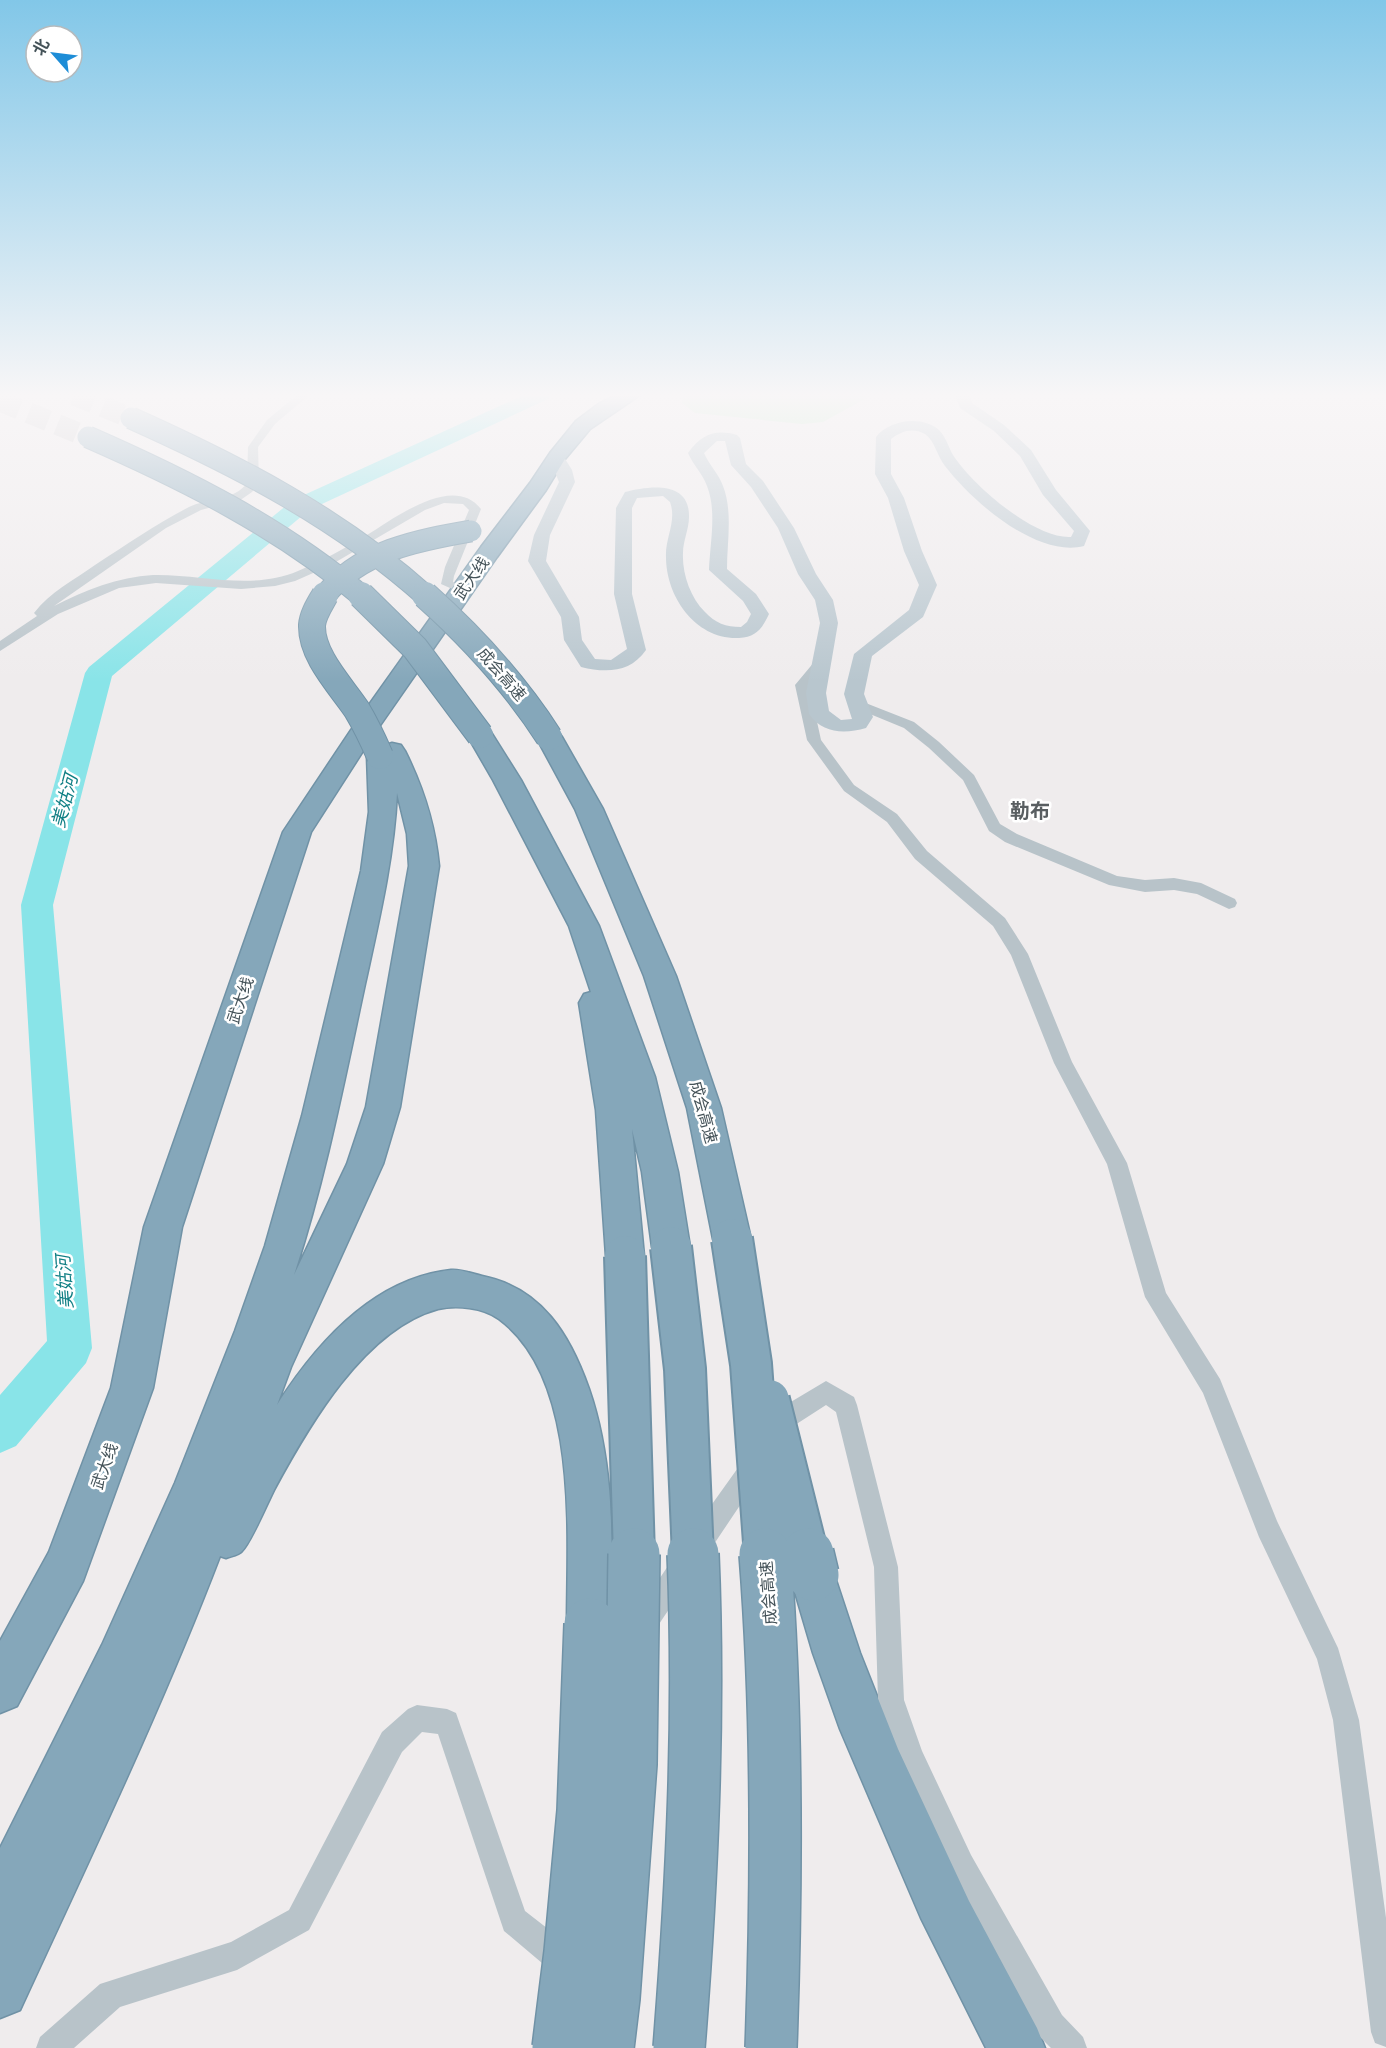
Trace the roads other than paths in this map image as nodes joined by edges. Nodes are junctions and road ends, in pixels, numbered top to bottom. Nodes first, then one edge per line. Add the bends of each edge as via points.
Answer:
1 (202, 491) edge
2 (247, 491) edge
3 (281, 491) edge
4 (536, 491) edge
5 (563, 491) edge
6 (716, 491) edge
7 (761, 491) edge
8 (892, 491) edge
9 (977, 491) edge
10 (1048, 491) edge
11 (510, 524) junction
12 (462, 589) junction
13 (24, 630) junction
14 (0, 647) edge
15 (820, 664) junction
16 (858, 704) junction
17 (386, 753) junction
18 (550, 858) junction
19 (1229, 903) dead end
20 (734, 1256) junction
21 (0, 1689) edge
22 (107, 1765) junction
23 (0, 1903) edge
24 (0, 1990) edge
25 (1386, 2032) edge
26 (51, 2048) edge
27 (558, 2048) edge
28 (608, 2048) edge
29 (679, 2048) edge
30 (771, 2048) edge
31 (1017, 2048) edge
32 (1072, 2048) edge

1 - 18 highway, bridge via 325,566 403,636 480,735
2 - 13 street via 238,497 197,508 162,526 56,597
3 - 20 highway, 成会高速, bridge via 377,552 410,579 458,625 531,709 549,738 588,809 660,976 704,1108
4 - 11 highway, 武大线
5 - 6 street via 542,534 537,561 570,617 573,640 588,663 607,668 624,662 637,650 623,594 624,508 631,495 660,492 679,502 676,580 689,607 726,632 746,632 755,625 760,614 750,598 718,570
7 - 15 street via 824,600 830,624
8 - 16 street via 928,585 917,613 862,654 854,693
9 - 10 street via 1035,534 1060,542 1078,542 1082,531
11 - 12 highway, 武大线
11 - 17 highway, bridge via 414,542 377,556 336,584 316,609 312,629 317,648
12 - 13 street via 447,584 447,576 475,509 459,499 414,510 291,578 240,585 131,580 108,586
12 - 21 highway, 武大线 via 297,832 163,1227 132,1388 67,1565
13 - 14 street
15 - 16 street via 816,693 819,714 837,726 859,724 863,717
15 - 25 street via 802,685 814,740 849,788 892,818 921,855 999,922 1019,954 1063,1063 1117,1164 1156,1297 1212,1388 1268,1528 1329,1657 1346,1720
16 - 19 street via 909,725 934,745 969,778 994,827 1011,838 1115,881 1201,889
17 - 22 highway via 417,808 423,832 424,866 383,1107 365,1164 272,1364 176,1610
17 - 23 highway via 384,804 375,862 322,1107 285,1245 200,1476 146,1604
18 - 28 highway, bridge via 584,952 598,1016 613,1110 625,1256 635,1593 631,1764
18 - 29 highway, bridge via 584,926 638,1077 672,1247 685,1369 696,1631 691,1899
20 - 30 highway, 成会高速, bridge via 751,1364 771,1630 776,1915
20 - 31 highway, bridge via 813,1575 857,1711 903,1821
22 - 24 highway
22 - 27 highway, bridge via 252,1485 309,1394 341,1354 394,1307 427,1292 472,1289 502,1299 525,1317 548,1347 567,1384 576,1417 589,1541 583,1811
26 - 32 street via 111,1995 237,1955 299,1920 392,1742 417,1718 447,1722 514,1922 553,1952 578,1926 576,1746 614,1667 787,1417 826,1392 846,1405 886,1567 891,1700 910,1756 966,1875 1051,2026

